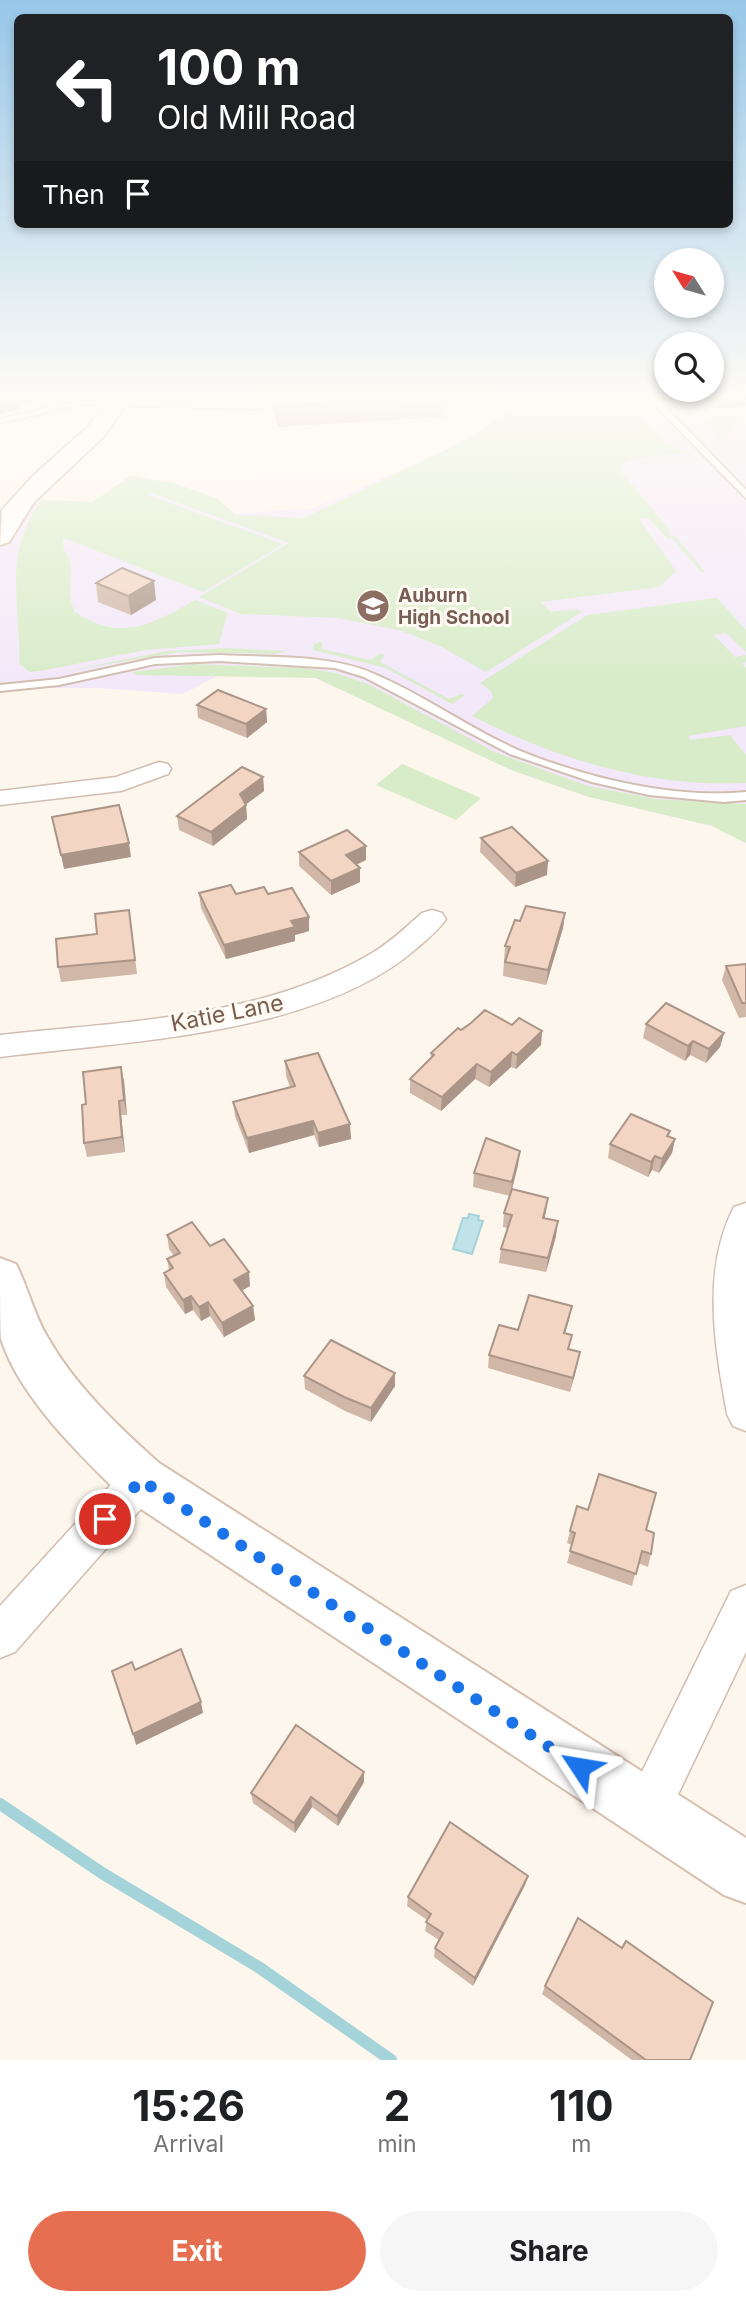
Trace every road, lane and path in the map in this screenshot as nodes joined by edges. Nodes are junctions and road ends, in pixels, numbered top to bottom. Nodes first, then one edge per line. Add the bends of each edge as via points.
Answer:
1 (33, 489) edge
2 (0, 537) edge
3 (0, 688) edge
4 (159, 769) dead end
5 (746, 796) edge
6 (0, 798) edge
7 (432, 919) dead end
8 (0, 1046) edge
9 (746, 1216) edge
10 (0, 1277) edge
11 (746, 1414) edge
12 (141, 1480) junction
13 (746, 1606) edge
14 (0, 1637) edge
15 (647, 1810) junction
16 (746, 1873) edge

1 - 2 main road
3 - 5 lane via 59,682 155,662 219,658 336,665 368,676 514,752 596,780 649,791
4 - 6 street via 121,783
7 - 8 street, Katie Lane via 383,960 318,992 264,1009
9 - 11 street via 730,1304
10 - 12 main road via 22,1334 55,1388 98,1440
12 - 14 street
12 - 15 main road
13 - 15 street
15 - 16 main road

